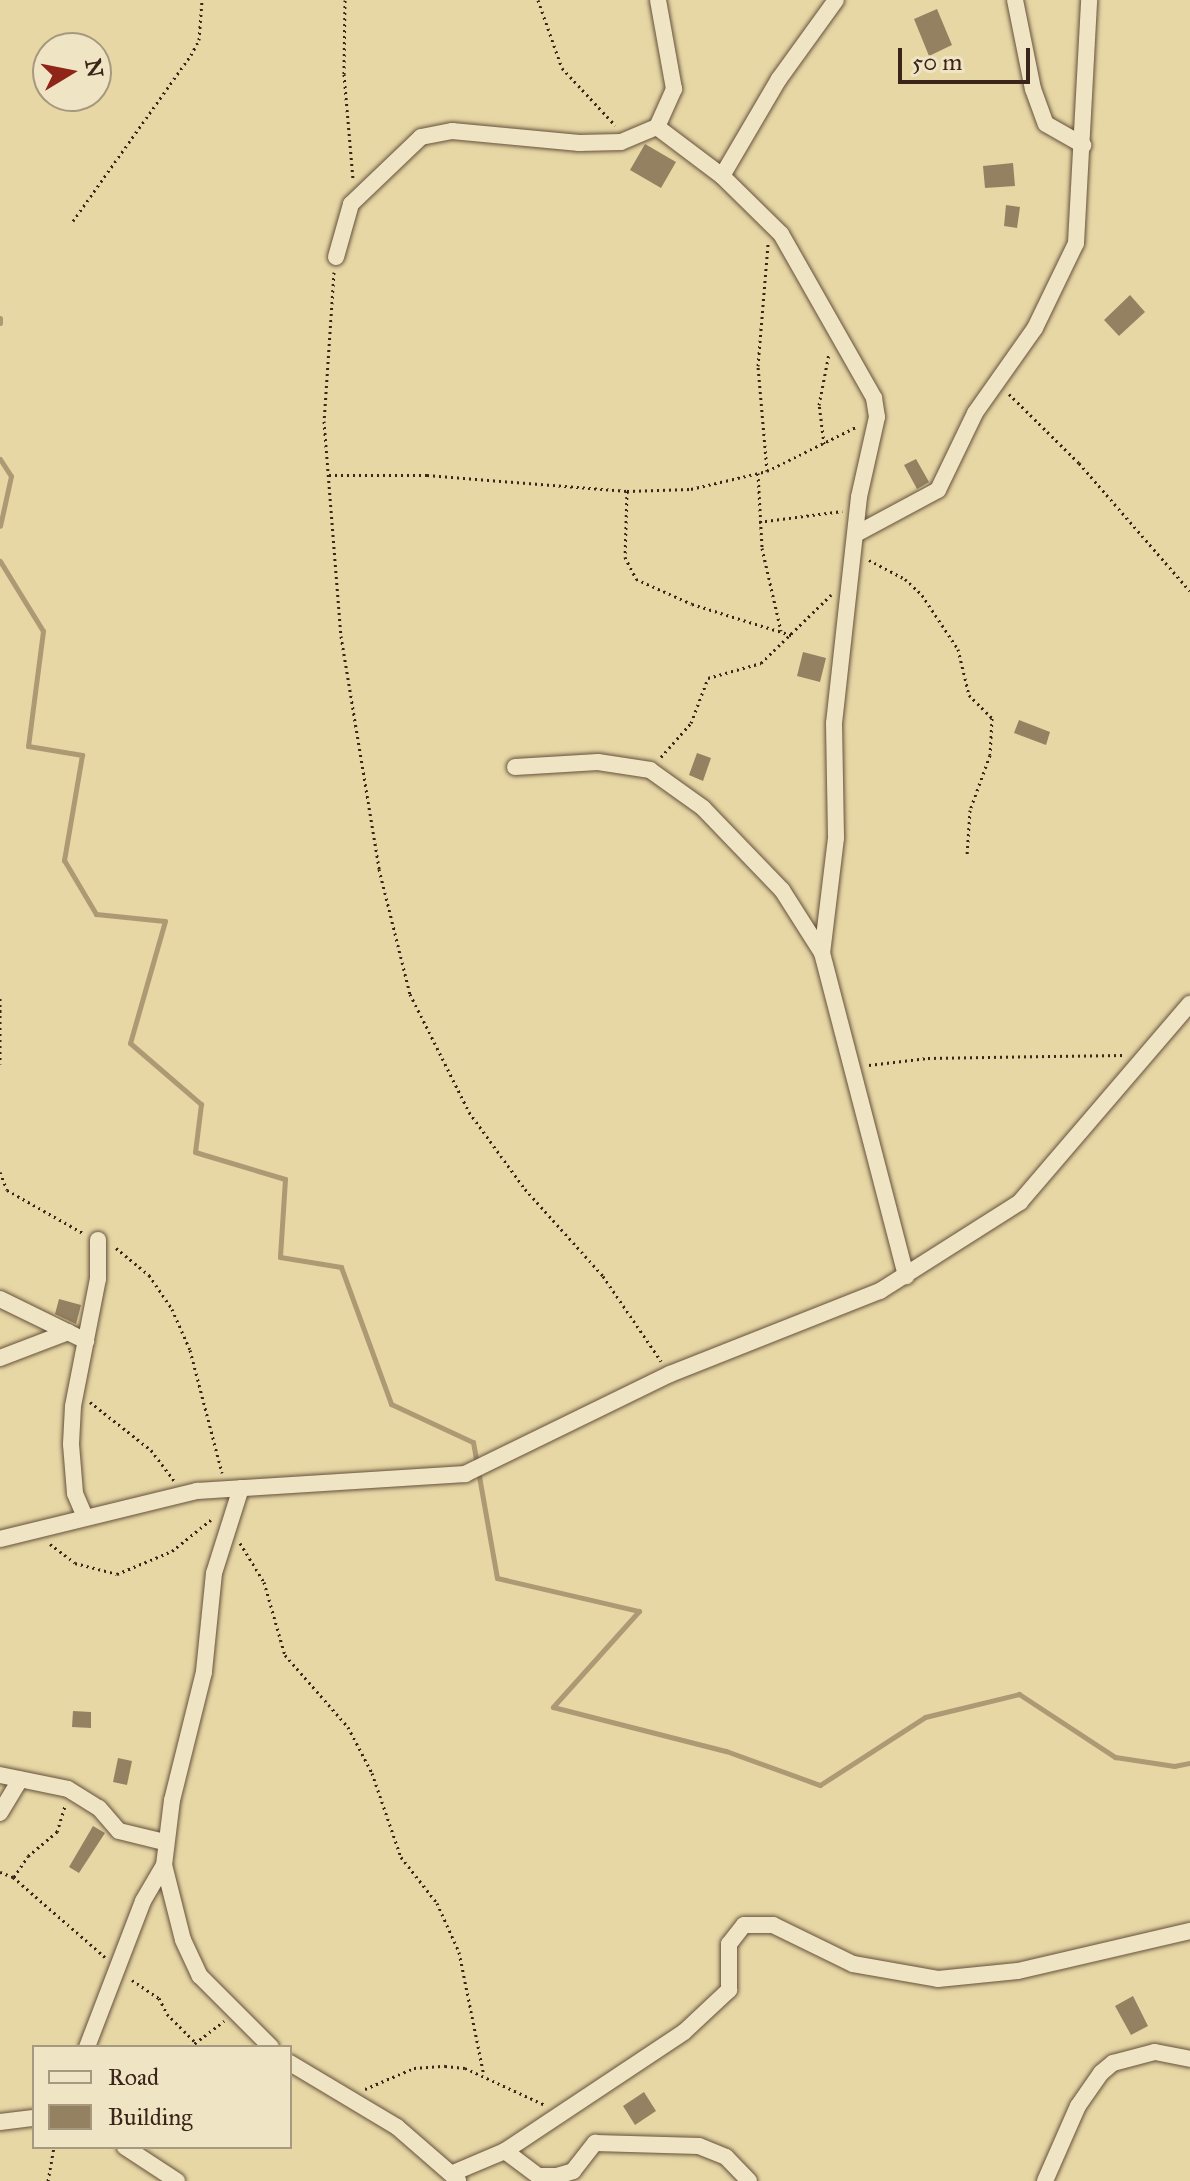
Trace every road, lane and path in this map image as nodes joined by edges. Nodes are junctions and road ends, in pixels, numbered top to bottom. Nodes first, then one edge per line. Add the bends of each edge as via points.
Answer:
1 (202, 0) edge
2 (345, 0) edge
3 (538, 0) edge
4 (658, 0) edge
5 (836, 0) edge
6 (1015, 0) edge
7 (1089, 0) edge
8 (657, 127) junction
9 (628, 140) junction
10 (1083, 145) junction
11 (722, 176) junction
12 (357, 197) junction
13 (73, 221) dead end
14 (772, 225) junction
15 (336, 257) joint
16 (834, 326) junction
17 (998, 384) junction
18 (877, 417) junction
19 (824, 444) junction
20 (767, 471) junction
21 (758, 473) junction
22 (329, 475) junction
23 (627, 491) junction
24 (858, 510) junction
25 (759, 522) junction
26 (856, 534) junction
27 (855, 554) junction
28 (853, 572) junction
29 (1190, 591) edge
30 (781, 631) junction
31 (794, 636) junction
32 (515, 767) dead end
33 (650, 770) junction
34 (967, 855) dead end
35 (822, 953) junction
36 (0, 998) edge
37 (1190, 1004) edge
38 (1144, 1055) junction
39 (0, 1064) edge
40 (850, 1068) junction
41 (0, 1172) edge
42 (98, 1240) junction
43 (906, 1276) junction
44 (0, 1299) edge
45 (68, 1332) junction
46 (86, 1341) junction
47 (0, 1358) edge
48 (670, 1374) junction
49 (75, 1390) junction
50 (234, 1488) junction
51 (183, 1494) junction
52 (85, 1517) junction
53 (228, 1521) junction
54 (32, 1531) junction
55 (0, 1539) edge
56 (0, 1775) edge
57 (20, 1780) junction
58 (68, 1789) junction
59 (0, 1813) edge
60 (164, 1842) junction
61 (164, 1865) junction
62 (0, 1872) edge
63 (13, 1877) junction
64 (1190, 1931) edge
65 (114, 1968) junction
66 (234, 2014) junction
67 (196, 2043) junction
68 (88, 2045) edge
69 (193, 2045) edge
70 (269, 2045) edge
71 (1190, 2059) edge
72 (292, 2064) edge
73 (484, 2076) junction
74 (343, 2099) junction
75 (563, 2114) junction
76 (32, 2118) edge
77 (0, 2122) edge
78 (54, 2149) edge
79 (128, 2149) edge
80 (505, 2151) junction
81 (456, 2177) edge
82 (48, 2181) edge
83 (177, 2181) edge
84 (749, 2181) edge
85 (1045, 2181) edge

1 - 13 path via 199,40 191,55
2 - 12 path via 346,126
3 - 9 path via 562,68
4 - 8 street via 674,89
5 - 11 street via 779,79
6 - 10 street via 1033,89 1046,124
7 - 10 street
8 - 9 street
8 - 11 street
9 - 12 street via 579,143 435,133 421,137
10 - 17 street via 1076,243 1035,328
11 - 14 street
12 - 15 street via 341,224
14 - 16 street via 803,267
14 - 20 path via 758,366
15 - 22 path via 324,421
16 - 18 street via 866,377
16 - 19 path via 819,405
17 - 26 street via 975,413 938,490
17 - 29 path via 1079,463
18 - 19 path
18 - 24 street
19 - 20 path
20 - 21 path
21 - 23 path via 691,489
21 - 25 path
22 - 23 path via 427,475
22 - 48 path via 355,740 410,994 469,1112 525,1189 603,1276
23 - 30 path via 625,557 636,579 692,604
24 - 25 path
24 - 26 street
25 - 30 path
26 - 27 street
27 - 28 street
27 - 34 path via 905,579 922,595 958,649 969,695 992,718 990,755 970,810
28 - 31 path
28 - 35 street via 834,723 836,838
30 - 31 path
31 - 33 path via 748,670 708,678 691,723
32 - 33 street via 598,762
33 - 35 street via 740,843 782,890
35 - 40 street
36 - 39 path
37 - 38 street
38 - 40 path via 928,1058
38 - 43 street via 1020,1202
40 - 43 street
41 - 42 path via 7,1190
42 - 46 street via 98,1279
42 - 50 path via 121,1250 149,1275 172,1309
43 - 48 street
44 - 45 street
45 - 46 street
45 - 47 street
46 - 49 street
48 - 50 street via 465,1474
49 - 51 path via 151,1450
49 - 52 street via 72,1477
50 - 51 street
50 - 53 street
51 - 52 street
52 - 54 street
53 - 54 path via 215,1517 172,1551 106,1575 75,1563
53 - 60 street via 214,1573 204,1672
53 - 73 path via 264,1582 285,1655 348,1727 372,1773 401,1857 437,1903 459,1952
54 - 55 street
56 - 57 street
57 - 58 street
57 - 59 street
58 - 60 street via 99,1808 119,1831
58 - 63 path via 57,1832
60 - 61 street
61 - 65 street
61 - 66 street via 190,1958
62 - 63 path
63 - 65 path
64 - 75 street via 1018,1971 938,1979 853,1964 773,1925 744,1925 729,1944 729,1990 647,2060
65 - 67 path via 159,1998
65 - 68 street
66 - 67 path
66 - 70 street
67 - 69 path
71 - 85 street via 1155,2052 1113,2063 1101,2073 1078,2106
72 - 74 street
73 - 74 path via 445,2066 414,2068
73 - 75 path
74 - 81 street via 397,2127
75 - 80 street
76 - 77 street
78 - 82 path
79 - 83 street
80 - 81 street
80 - 84 street via 538,2176 557,2176 573,2171 595,2143 699,2146 726,2157

